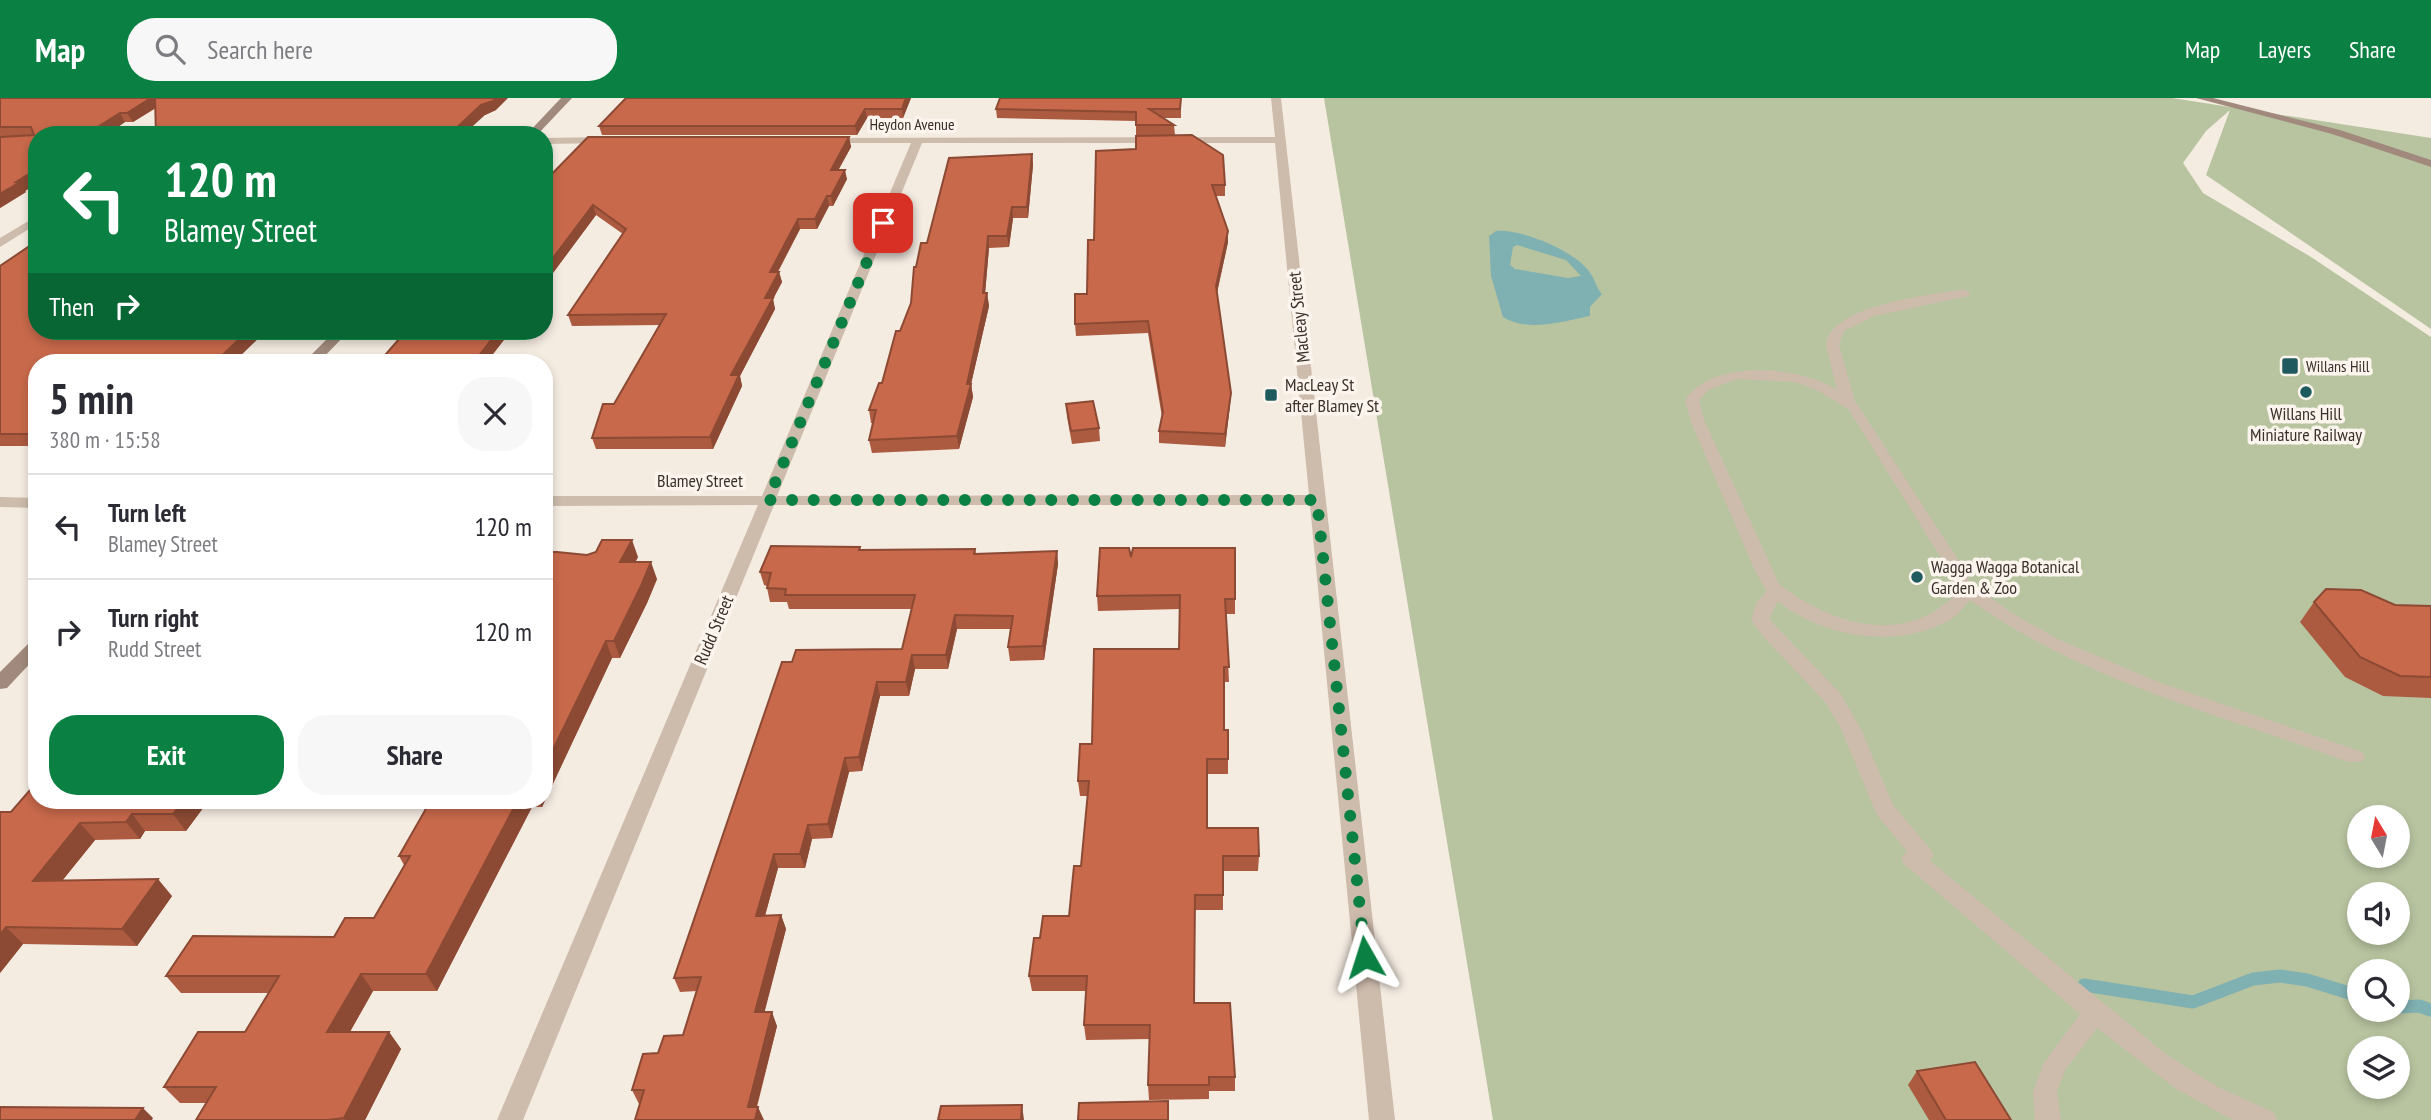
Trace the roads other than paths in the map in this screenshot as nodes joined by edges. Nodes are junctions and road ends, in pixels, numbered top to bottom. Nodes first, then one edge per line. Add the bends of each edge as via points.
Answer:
1 (567, 98) edge
2 (1276, 98) edge
3 (2201, 98) edge
4 (540, 126) edge
5 (918, 139) junction
6 (810, 140) edge
7 (1280, 140) junction
8 (553, 141) edge
9 (621, 141) edge
10 (2431, 164) edge
11 (28, 225) edge
12 (0, 243) edge
13 (1964, 293) dead end
14 (333, 340) edge
15 (319, 354) edge
16 (1848, 402) junction
17 (768, 500) junction
18 (1317, 500) junction
19 (553, 501) edge
20 (0, 502) edge
21 (28, 502) edge
22 (1963, 586) junction
23 (1777, 591) junction
24 (28, 654) edge
25 (0, 683) edge
26 (2355, 757) dead end
27 (2095, 1012) junction
28 (2231, 1113) edge
29 (510, 1120) edge
30 (1382, 1120) edge
31 (2048, 1120) edge
32 (2264, 1120) edge

1 - 4 street
2 - 7 street, Macleay Street
3 - 10 street via 2336,132
5 - 6 street, Heydon Avenue
5 - 7 street, Heydon Avenue
5 - 17 street, Rudd Street
7 - 18 street, Macleay Street
8 - 9 street
11 - 12 street
13 - 16 street via 1872,312 1842,324 1833,347
14 - 15 street
16 - 22 street
16 - 23 street via 1797,379 1751,374 1712,382 1692,400 1733,503
17 - 18 street, Blamey Street
17 - 19 street, Blamey Street
17 - 29 street, Rudd Street
18 - 30 street, Macleay Street
20 - 21 street
22 - 23 street via 1965,595 1960,603 1940,621 1893,632 1835,621
22 - 26 street via 2019,625 2111,671
23 - 27 street via 1766,602 1760,619 1833,698 1884,809 1918,857
24 - 25 street
27 - 28 street
27 - 31 street via 2055,1064 2045,1092
28 - 32 street

